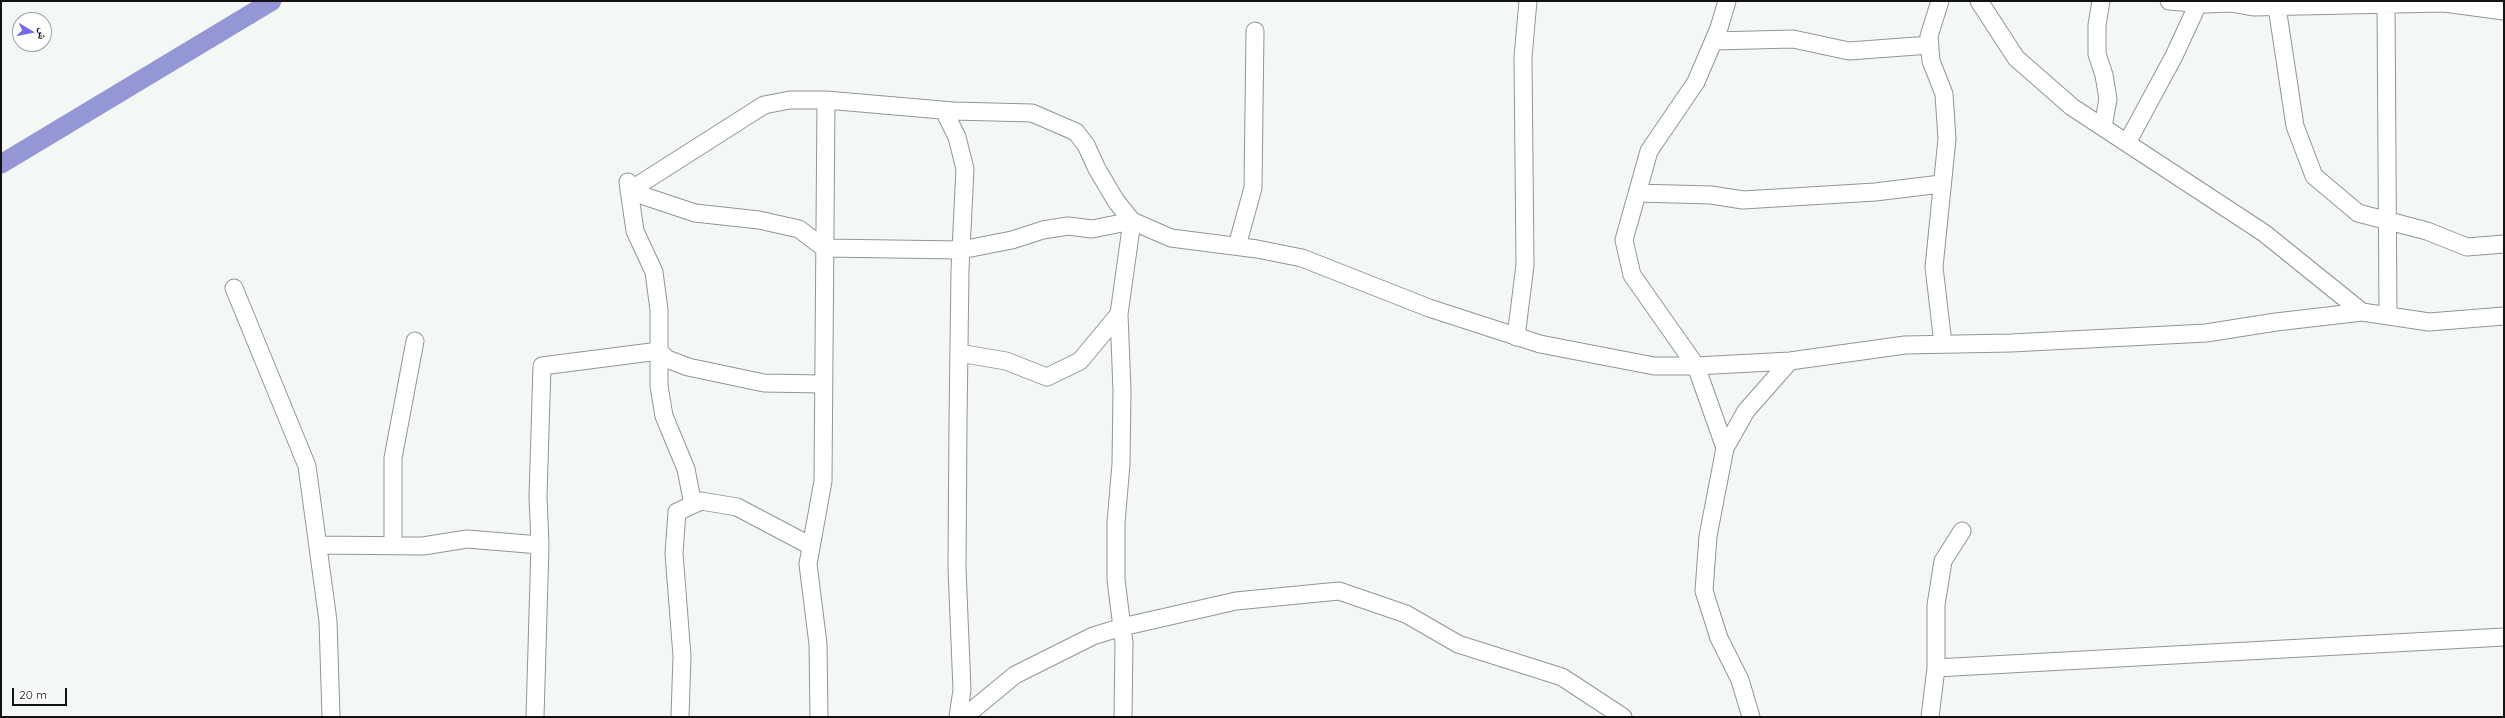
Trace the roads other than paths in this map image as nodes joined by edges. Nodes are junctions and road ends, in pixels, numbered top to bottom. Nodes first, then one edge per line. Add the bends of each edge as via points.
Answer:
1 (1528, 1) edge
2 (1727, 1) edge
3 (1940, 1) edge
4 (1979, 1) edge
5 (2101, 1) edge
6 (2169, 1) edge
7 (2386, 2) edge
8 (2198, 4) junction
9 (2277, 7) junction
10 (2504, 11) edge
11 (1255, 31) dead end
12 (1714, 41) junction
13 (1930, 45) junction
14 (826, 100) junction
15 (944, 111) junction
16 (2103, 127) junction
17 (2127, 143) junction
18 (628, 184) junction
19 (1942, 184) junction
20 (1637, 193) junction
21 (2387, 219) junction
22 (1132, 221) junction
23 (2504, 244) edge
24 (1237, 246) junction
25 (824, 248) junction
26 (961, 250) junction
27 (234, 288) dead end
28 (2362, 312) junction
29 (1119, 314) junction
30 (2388, 316) junction
31 (2504, 316) edge
32 (1516, 337) junction
33 (415, 341) dead end
34 (1944, 344) junction
35 (659, 351) junction
36 (959, 353) junction
37 (1790, 361) junction
38 (1696, 366) junction
39 (822, 384) junction
40 (1726, 448) junction
41 (693, 505) junction
42 (1962, 531) dead end
43 (318, 545) junction
44 (540, 545) junction
45 (393, 546) junction
46 (811, 546) junction
47 (1122, 627) junction
48 (2504, 637) edge
49 (1936, 668) junction
50 (331, 717) edge
51 (534, 717) edge
52 (680, 717) edge
53 (819, 717) edge
54 (958, 717) edge
55 (964, 717) edge
56 (1123, 717) edge
57 (1622, 717) edge
58 (1751, 717) edge
59 (1930, 717) edge

1 - 32 street via 1523,57 1525,265
2 - 12 street
3 - 13 street via 1929,36
4 - 16 street via 2016,58 2072,107
5 - 16 street via 2097,25 2097,54 2108,99
6 - 8 street
7 - 9 street
7 - 10 street via 2444,4
7 - 21 street
8 - 9 street via 2231,3 2253,7
8 - 17 street via 2174,56
9 - 21 street via 2295,126 2314,176 2358,213
11 - 24 street via 1253,188
12 - 13 street via 1792,40 1849,51
12 - 20 street via 1696,82 1649,151
13 - 19 street via 1932,61 1944,94 1947,139
14 - 15 street
14 - 18 street via 790,100 764,105
14 - 25 street
15 - 22 street via 1032,113 1076,132 1086,145 1116,201
15 - 26 street via 957,137 965,169
16 - 17 street
17 - 28 street via 2264,233
18 - 25 street via 695,213 759,220 798,229
18 - 35 street via 636,231 654,272 659,310
19 - 20 street via 1875,192 1744,200 1711,195
19 - 34 street via 1934,267
20 - 38 street via 1624,240 1632,275
21 - 23 street via 2467,246
21 - 30 street
22 - 24 street via 1171,238
22 - 26 street via 1092,229 1068,226 1042,230 1012,240
22 - 29 street
24 - 32 street via 1302,258 1429,308
25 - 26 street
25 - 39 street
26 - 36 street
27 - 43 street via 307,466
28 - 30 street
28 - 34 street via 2206,333
29 - 36 street via 1080,362 1047,377 1006,361
29 - 47 street via 1121,457 1116,523 1116,580
30 - 31 street via 2429,322
32 - 38 street via 1618,361 1654,366
33 - 45 street via 393,458
34 - 37 street via 1905,345
35 - 39 street via 667,359 688,366 764,383
35 - 41 street via 659,386 664,416 686,469
35 - 44 street via 542,366 538,497
36 - 54 street via 957,568 962,690
37 - 38 street
37 - 40 street via 1746,411
38 - 40 street
39 - 46 street via 823,481
40 - 58 street via 1708,536 1704,591 1720,638 1740,680
41 - 46 street via 701,501 737,507
41 - 52 street via 677,512 674,553 682,656
42 - 49 street via 1943,561 1936,605
43 - 45 street
43 - 50 street via 328,621
44 - 45 street via 467,539 423,546
44 - 51 street
46 - 53 street via 808,564 818,644
47 - 55 street via 1093,636 1014,675
47 - 56 street
47 - 57 street via 1236,601 1339,591 1406,614 1458,644 1562,677
48 - 49 street
49 - 59 street

